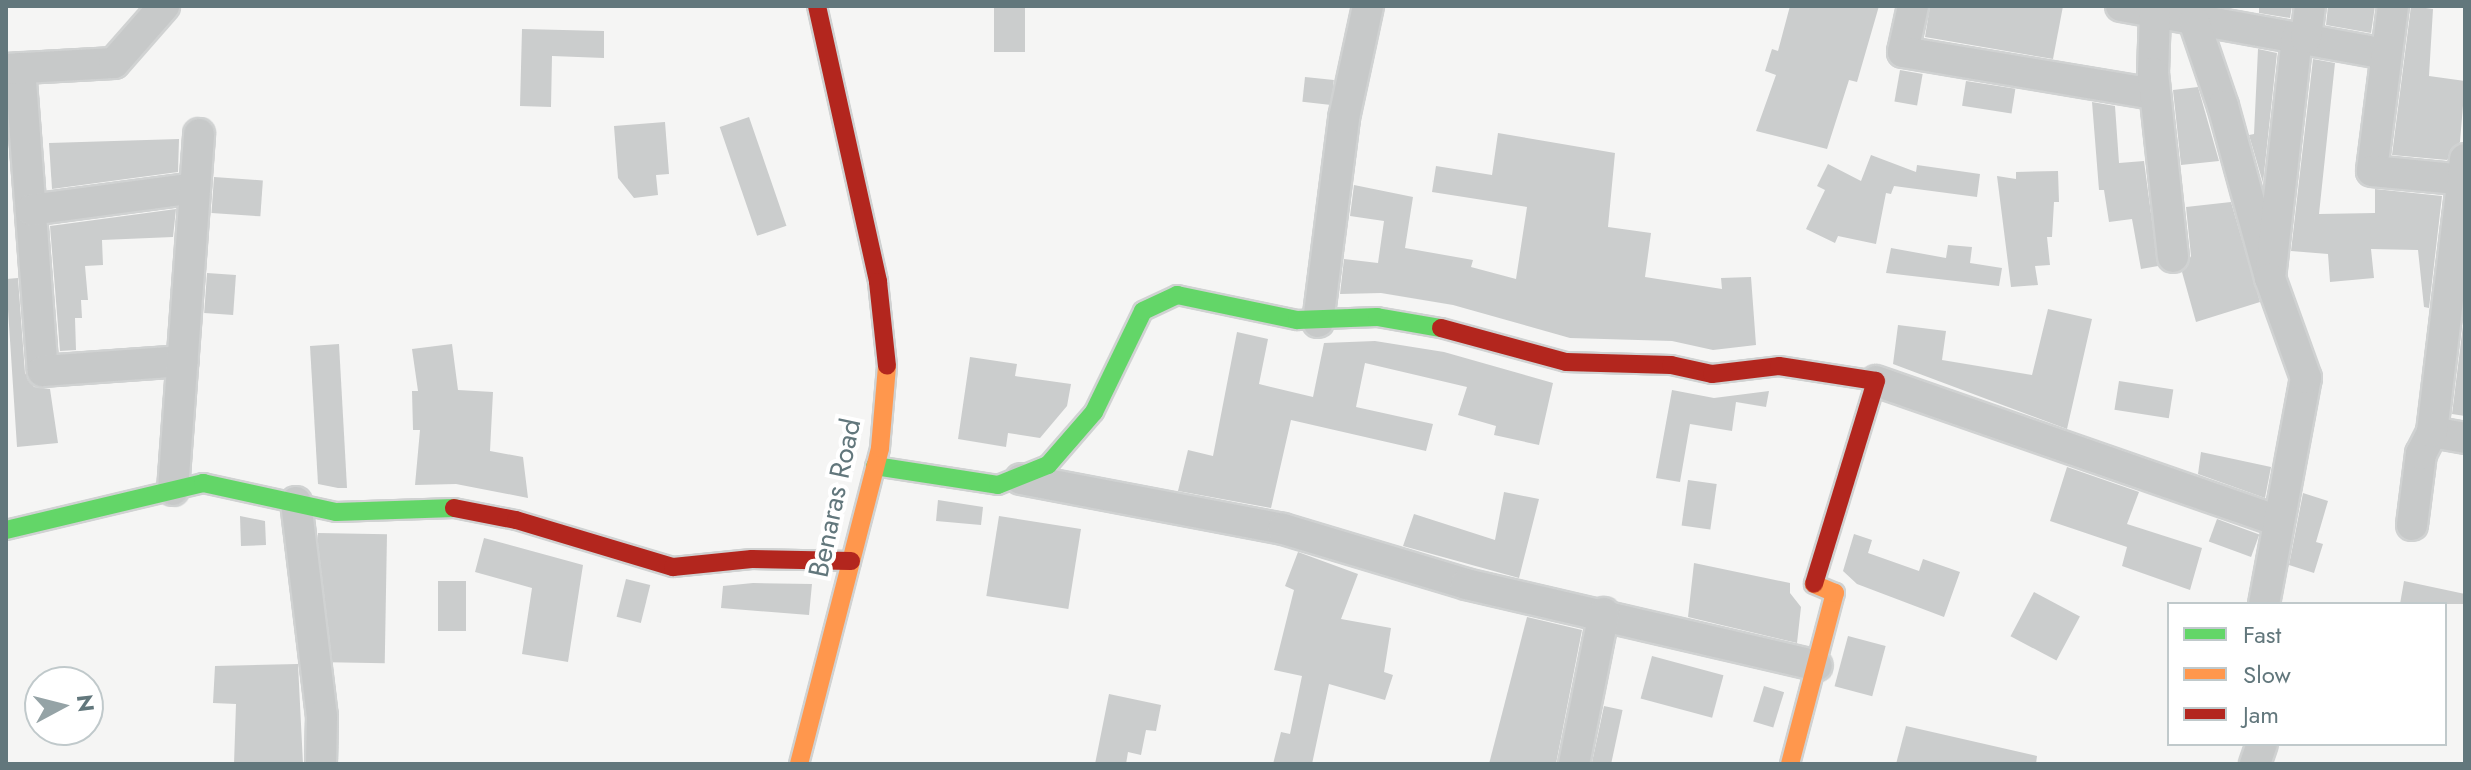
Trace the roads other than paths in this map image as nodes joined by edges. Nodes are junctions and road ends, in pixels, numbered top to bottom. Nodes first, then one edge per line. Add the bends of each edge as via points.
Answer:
1 (164, 6) edge
2 (817, 6) edge
3 (1368, 6) edge
4 (1913, 6) edge
5 (2121, 6) edge
6 (2310, 6) edge
7 (2393, 6) edge
8 (2155, 13) junction
9 (2194, 21) junction
10 (2301, 38) junction
11 (2386, 54) junction
12 (13, 69) edge
13 (2155, 94) junction
14 (199, 134) dead end
15 (2464, 173) edge
16 (195, 188) junction
17 (31, 210) junction
18 (2173, 257) dead end
19 (2270, 278) junction
20 (1318, 322) junction
21 (183, 361) junction
22 (1876, 381) junction
23 (2432, 432) junction
24 (2465, 438) edge
25 (875, 466) junction
26 (1021, 479) junction
27 (173, 490) junction
28 (296, 502) junction
29 (2277, 521) junction
30 (2412, 525) dead end
31 (6, 530) edge
32 (851, 561) junction
33 (2264, 602) edge
34 (1604, 613) junction
35 (1817, 666) junction
36 (321, 764) edge
37 (799, 764) edge
38 (1574, 764) edge
39 (1790, 764) edge

1 - 12 street via 114,63
2 - 25 street, Benaras Road via 882,313 887,360
3 - 20 street via 1344,118
4 - 13 street via 1903,52
5 - 8 street
6 - 10 street
7 - 11 street
8 - 9 street
8 - 13 street
9 - 10 street
9 - 19 street
10 - 11 street
10 - 19 street
11 - 15 street via 2372,171
12 - 17 street
13 - 18 street
14 - 16 street
15 - 23 street
16 - 17 street
16 - 21 street
17 - 21 street via 43,371
19 - 29 street via 2306,378
20 - 22 street via 1377,317 1449,329 1566,362 1671,365 1712,374 1779,366
20 - 26 street via 1177,295 1143,311 1094,412 1048,465
21 - 27 street
22 - 29 street
22 - 35 street via 1813,587 1835,593
23 - 24 street
23 - 30 street via 2421,454
25 - 26 street via 969,483 998,485
25 - 32 street, Benaras Road
26 - 34 street via 1283,529 1466,584
27 - 28 street via 203,483
27 - 31 street
28 - 32 street via 336,512 452,508 516,520 673,567 752,559
28 - 36 street via 322,716
29 - 33 street
32 - 37 street, Benaras Road
34 - 35 street
34 - 38 street
35 - 39 street

